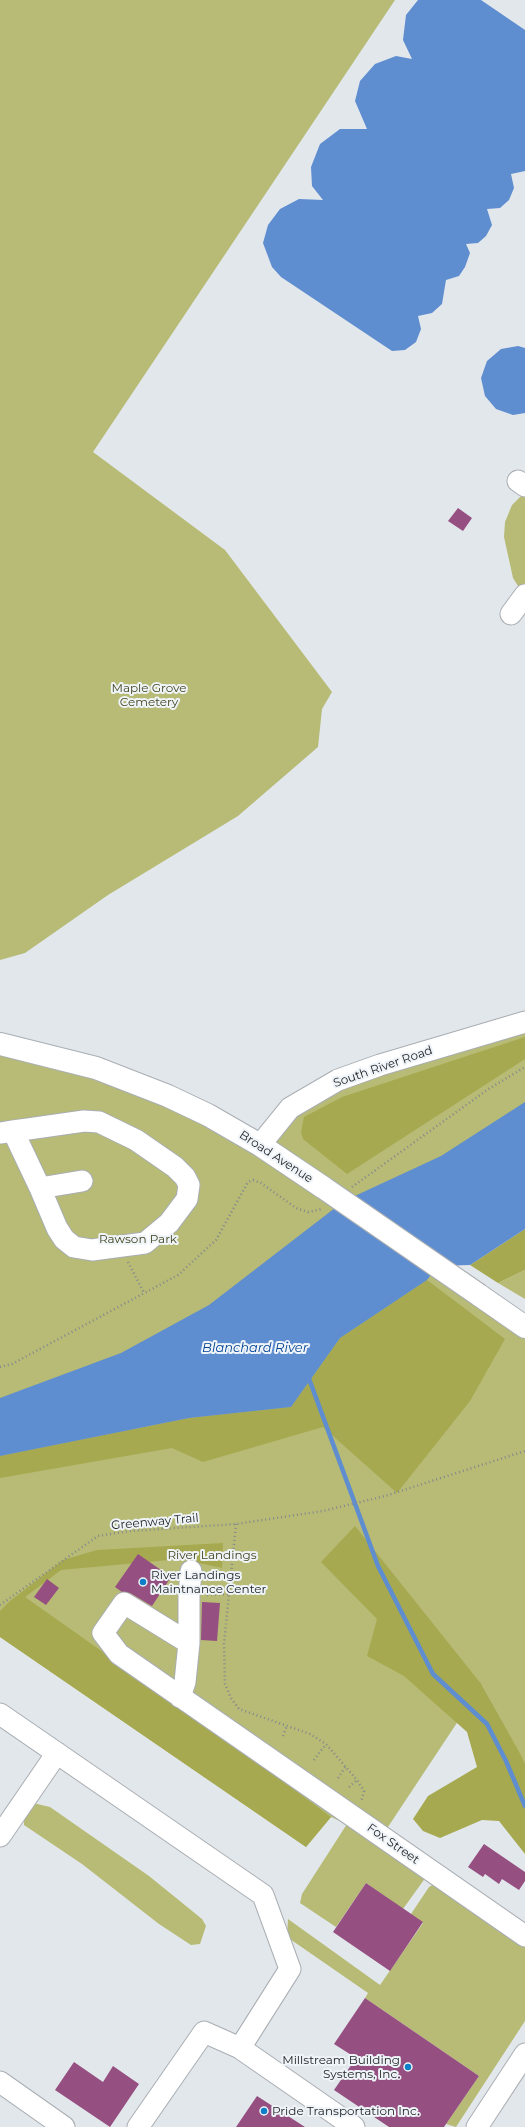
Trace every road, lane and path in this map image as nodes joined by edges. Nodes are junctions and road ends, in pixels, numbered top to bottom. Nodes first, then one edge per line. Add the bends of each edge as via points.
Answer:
1 (525, 596) edge
2 (511, 614) dead end
3 (525, 1022) edge
4 (0, 1044) edge
5 (525, 1067) edge
6 (6, 1132) edge
7 (260, 1145) junction
8 (82, 1180) dead end
9 (40, 1188) junction
10 (351, 1188) dead end
11 (325, 1197) junction
12 (132, 1269) dead end
13 (144, 1293) junction
14 (525, 1327) edge
15 (0, 1367) edge
16 (525, 1451) edge
17 (236, 1524) junction
18 (191, 1571) dead end
19 (228, 1594) junction
20 (189, 1596) junction
21 (0, 1605) edge
22 (189, 1643) junction
23 (180, 1697) junction
24 (0, 1714) edge
25 (287, 1725) junction
26 (283, 1736) dead end
27 (326, 1744) junction
28 (57, 1753) junction
29 (314, 1760) dead end
30 (346, 1766) junction
31 (338, 1778) dead end
32 (357, 1780) junction
33 (349, 1787) dead end
34 (354, 1817) junction
35 (0, 1836) edge
36 (525, 1936) edge
37 (240, 2048) junction
38 (525, 2054) edge
39 (0, 2082) edge
40 (64, 2127) edge
41 (138, 2127) edge
42 (353, 2127) edge
43 (477, 2127) edge

1 - 2 street
3 - 7 street, South River Road via 338,1080 290,1108
4 - 7 main road, Broad Avenue via 53,1056 127,1079 208,1115
5 - 10 path via 487,1090
6 - 9 street
6 - 9 street via 84,1121 99,1122 136,1140 175,1167 189,1185 187,1199 169,1224 145,1243 92,1250 74,1247 64,1239
7 - 11 main road, Broad Avenue
8 - 9 street
11 - 13 path via 320,1211 308,1212 296,1208 261,1183 253,1180 248,1182 216,1240 178,1275
11 - 14 main road, Broad Avenue, bridge
12 - 13 path
13 - 15 path via 12,1364
16 - 17 path, Greenway Trail via 385,1496 323,1511
17 - 19 path
17 - 21 path, Greenway Trail via 130,1531 98,1536
18 - 20 street
19 - 20 path
19 - 25 path via 224,1644 225,1684 231,1698 239,1709
20 - 22 street
22 - 23 street via 185,1682
22 - 23 street, Fox Street via 124,1603 103,1633 119,1654
23 - 34 street, Fox Street
24 - 28 street
25 - 26 path
25 - 27 path
27 - 29 path
27 - 30 path
28 - 35 street
28 - 37 street via 263,1895 290,1970
30 - 31 path
30 - 32 path
32 - 33 path
32 - 34 path via 364,1791
34 - 36 street, Fox Street
37 - 41 street via 204,2032
37 - 42 street
38 - 43 street
39 - 40 street

